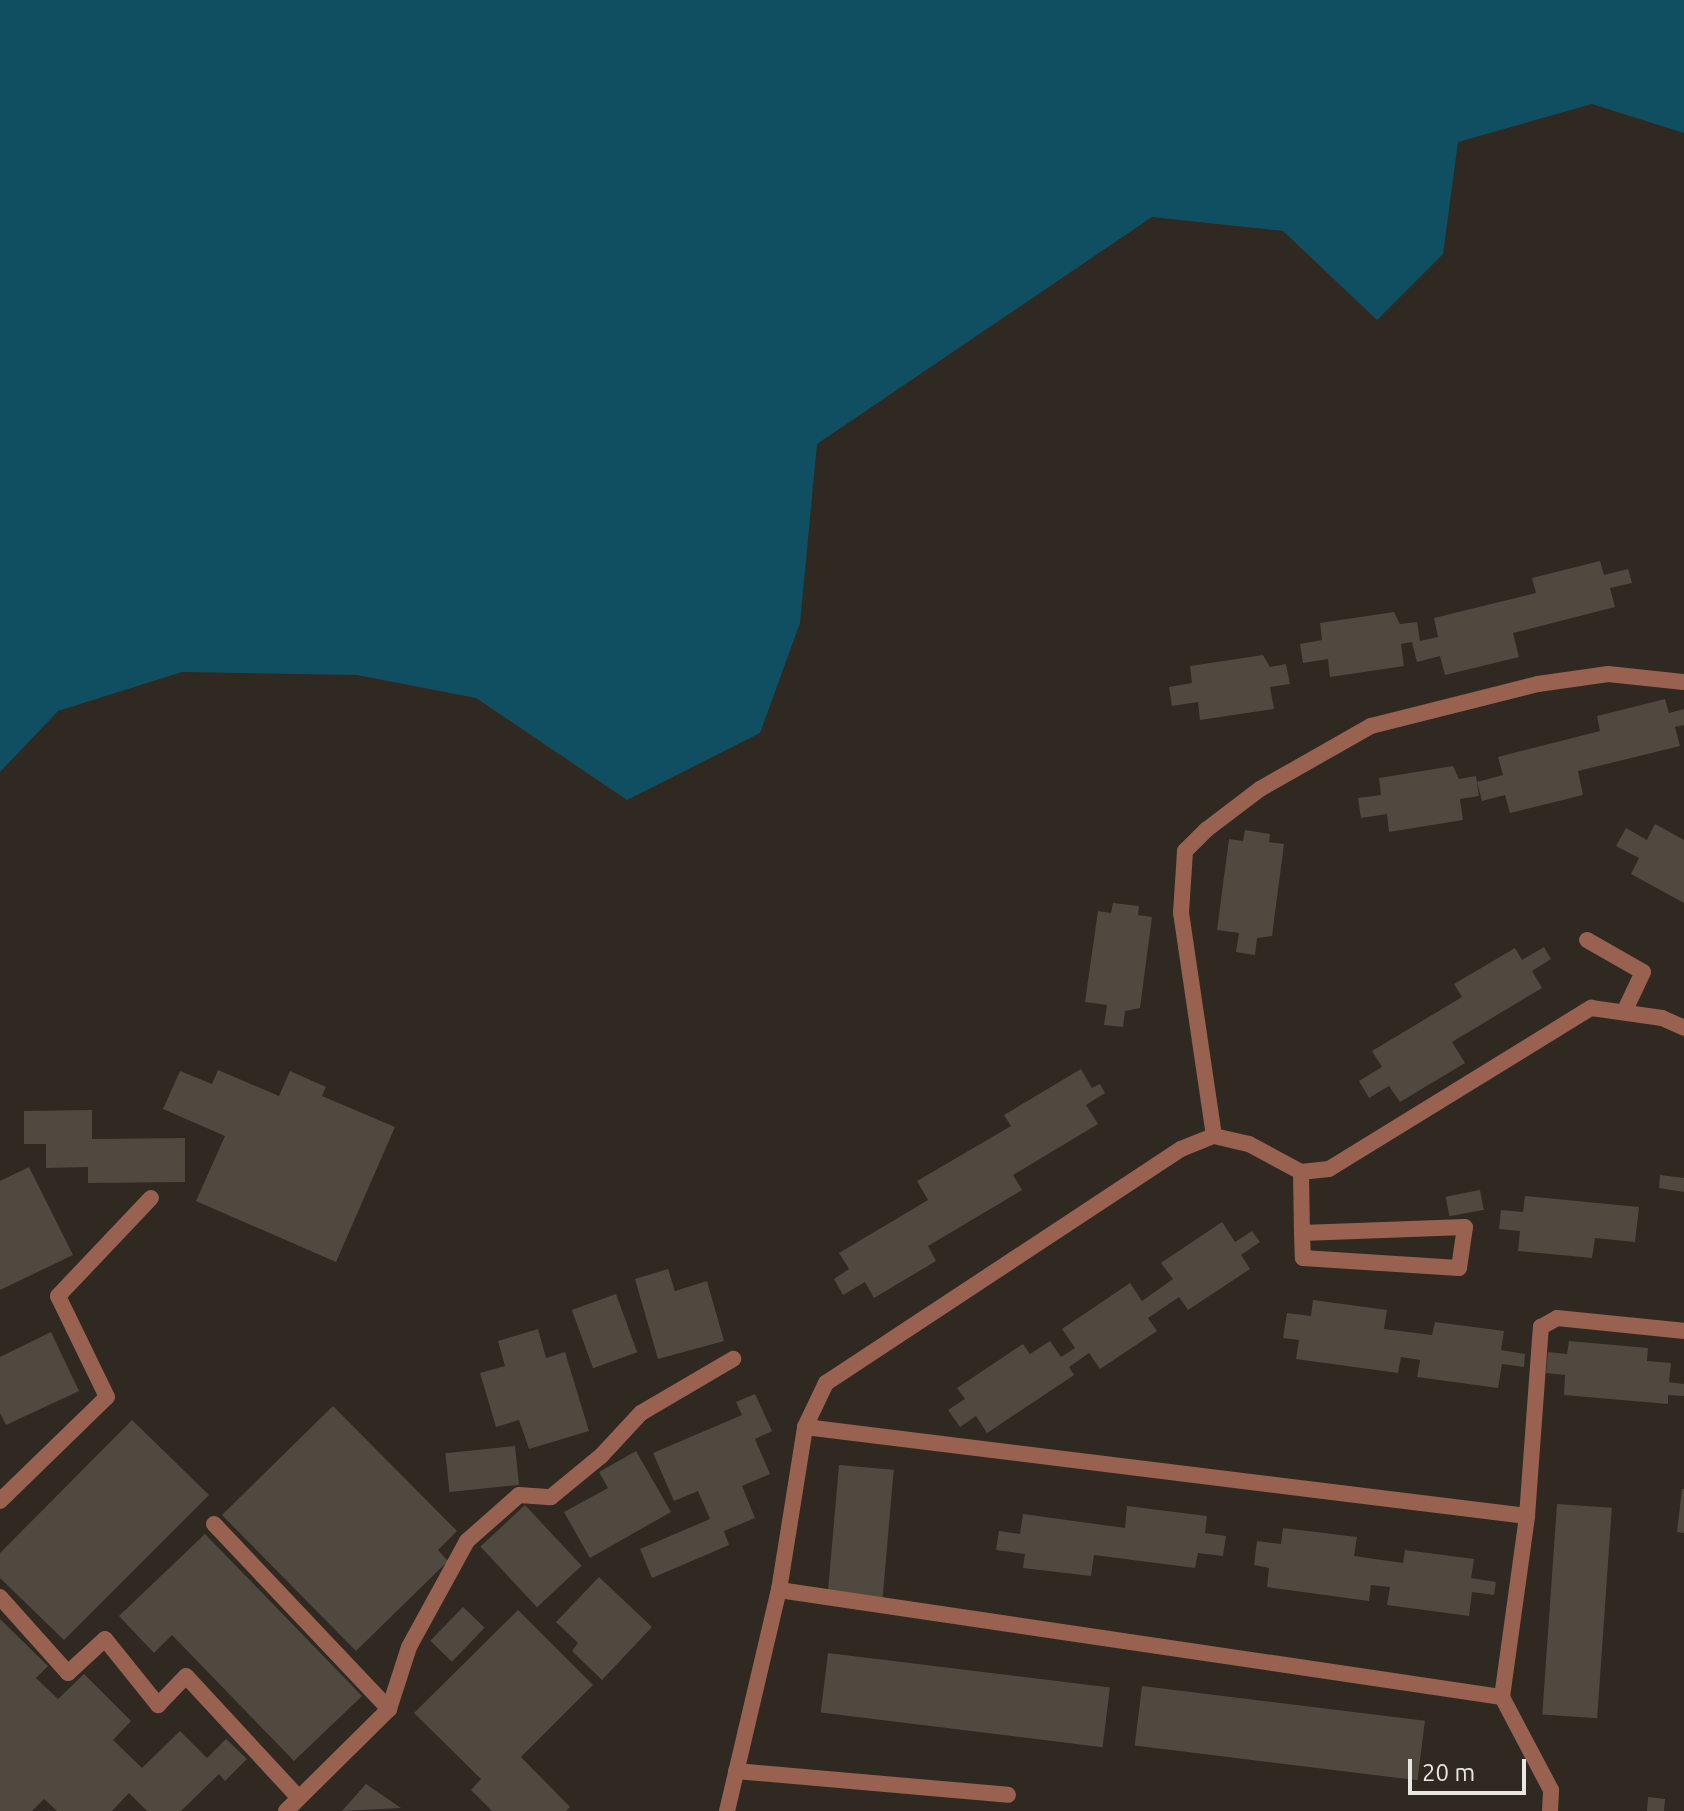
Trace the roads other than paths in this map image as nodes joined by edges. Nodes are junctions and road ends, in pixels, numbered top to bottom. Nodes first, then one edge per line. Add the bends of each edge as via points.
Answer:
1 (1684, 682) edge
2 (1587, 940) dead end
3 (1625, 1010) junction
4 (1684, 1028) edge
5 (1214, 1136) junction
6 (1301, 1172) junction
7 (151, 1198) dead end
8 (1302, 1233) junction
9 (1684, 1331) edge
10 (733, 1359) dead end
11 (805, 1427) junction
12 (0, 1501) edge
13 (1527, 1516) junction
14 (214, 1524) dead end
15 (779, 1590) junction
16 (0, 1597) edge
17 (1502, 1697) junction
18 (389, 1709) junction
19 (736, 1771) junction
20 (1008, 1795) dead end
21 (298, 1797) junction
22 (286, 1811) edge
23 (727, 1811) edge
24 (1550, 1811) edge

1 - 5 street via 1608,674 1552,682 1371,726 1260,789 1206,830 1185,851 1181,913
2 - 3 street via 1643,972
3 - 4 street
3 - 6 street via 1591,1008 1561,1023 1352,1159
5 - 6 street via 1249,1144
5 - 11 street via 1181,1149 843,1370 817,1395
6 - 8 street
7 - 12 street via 58,1296 107,1397
8 - 8 street via 1303,1258 1459,1268 1465,1227
9 - 13 street via 1547,1319 1541,1327
10 - 18 street via 641,1413 601,1456 551,1497 519,1495 467,1541 409,1647
11 - 13 street
11 - 15 street
13 - 17 street
14 - 18 street
15 - 17 street
15 - 19 street
16 - 21 street via 68,1673 105,1639 158,1705 186,1676
17 - 24 street via 1551,1790
18 - 21 street
19 - 20 street
19 - 23 street
21 - 22 street

